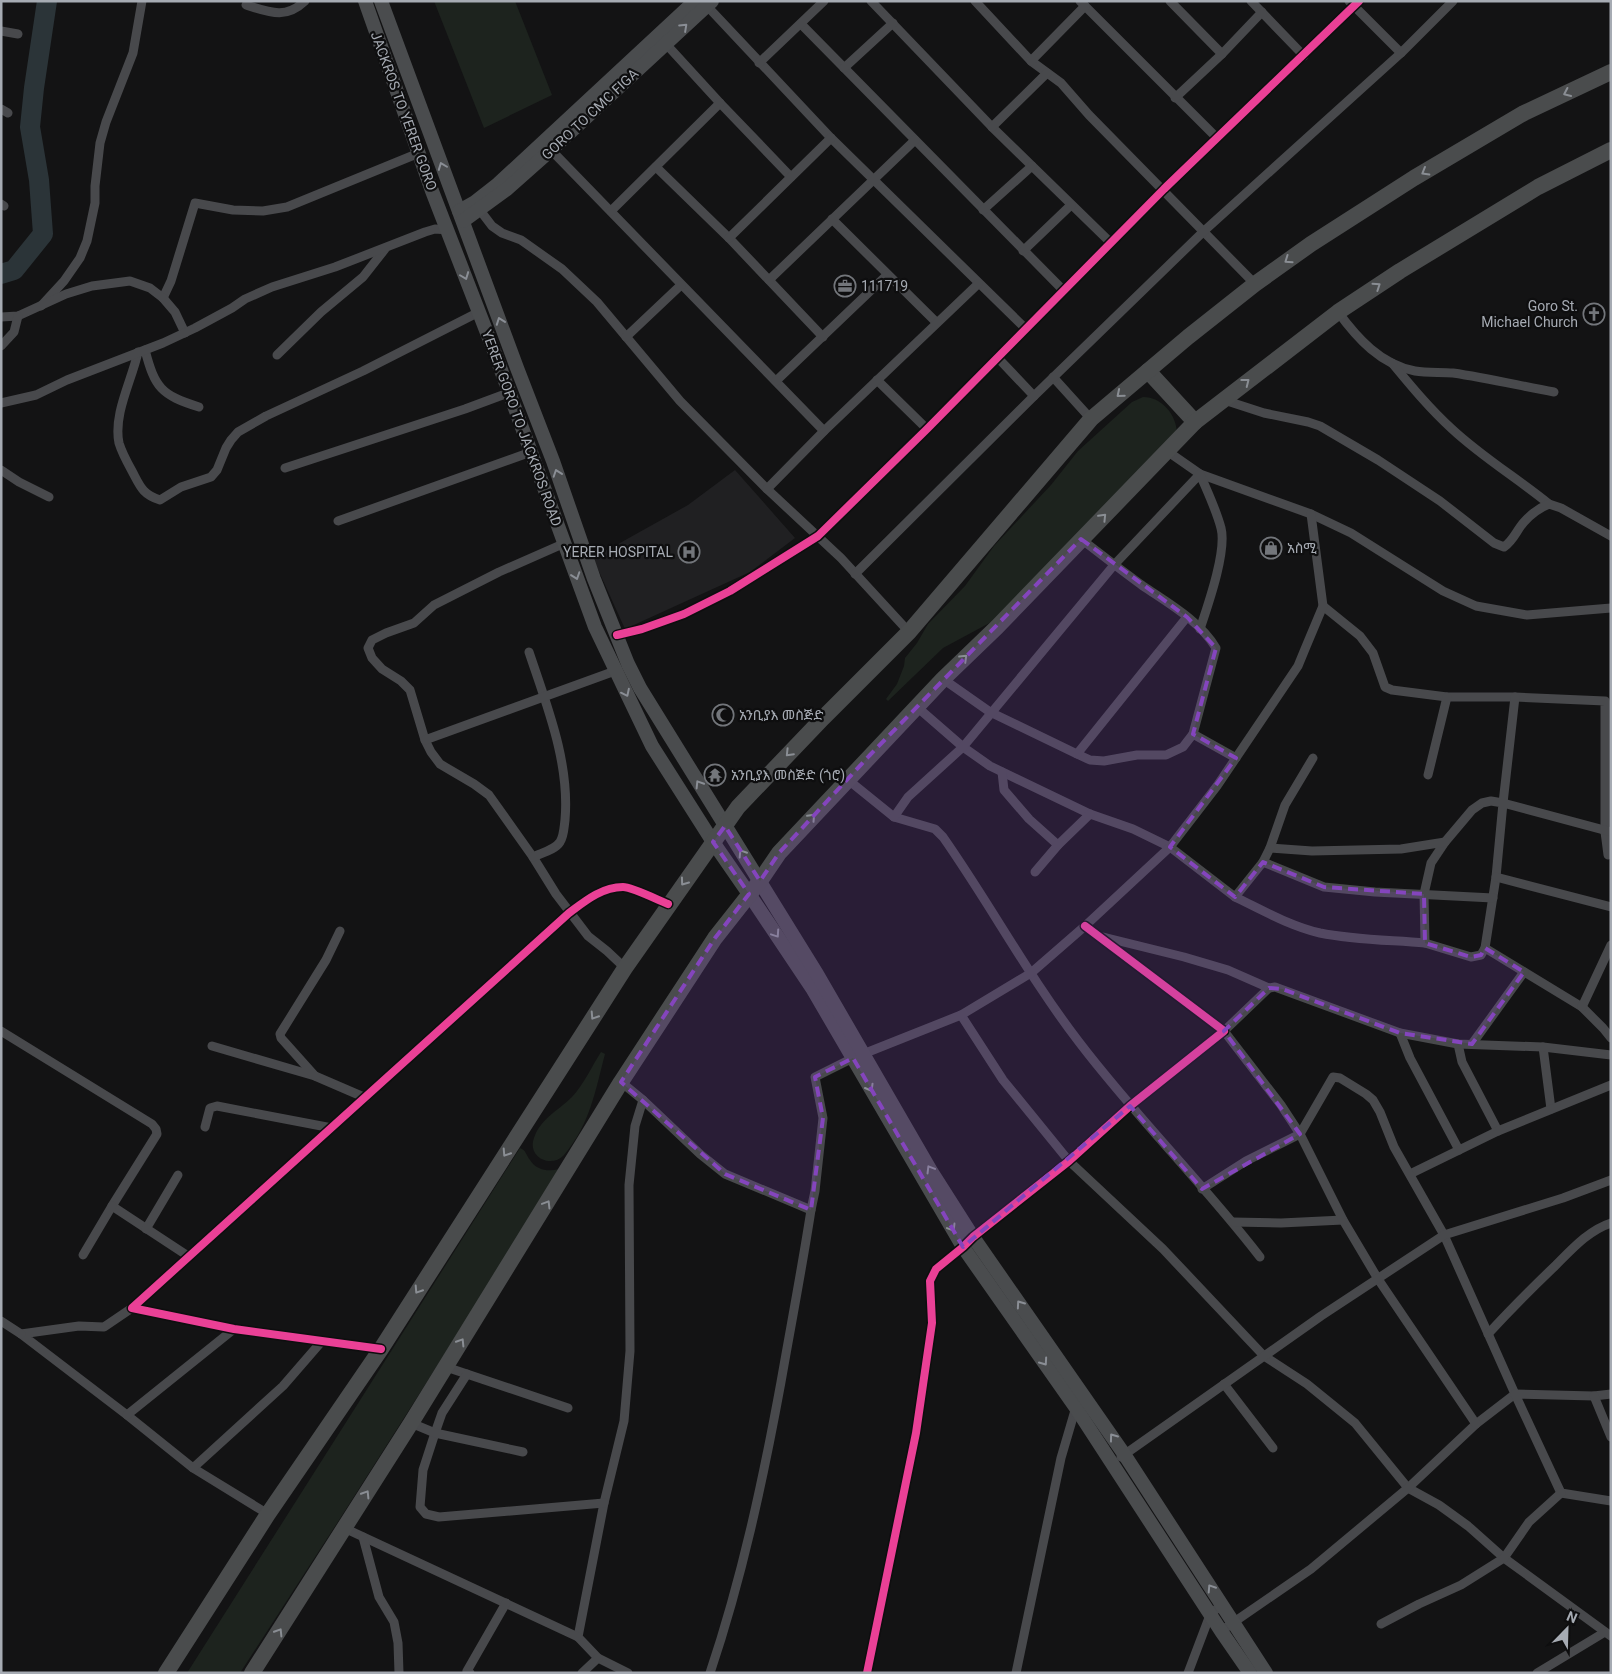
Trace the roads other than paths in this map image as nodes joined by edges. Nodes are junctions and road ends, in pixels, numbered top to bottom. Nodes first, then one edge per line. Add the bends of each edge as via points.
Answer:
1 (142, 1) edge
2 (305, 1) edge
3 (365, 1) edge
4 (381, 1) edge
5 (824, 1) edge
6 (871, 1) edge
7 (975, 1) edge
8 (1170, 1) edge
9 (1251, 1) edge
10 (1453, 1) edge
11 (704, 3) edge
12 (1354, 3) edge
13 (1083, 4) edge
14 (246, 5) dead end
15 (1262, 12) junction
16 (893, 22) junction
17 (801, 24) junction
18 (1, 31) edge
19 (18, 34) dead end
20 (666, 44) junction
21 (1401, 53) junction
22 (1222, 54) junction
23 (1304, 56) junction
24 (1032, 61) junction
25 (759, 63) junction
26 (844, 68) junction
27 (1611, 72) edge
28 (1047, 73) junction
29 (1175, 98) junction
30 (720, 103) junction
31 (992, 127) junction
32 (831, 138) junction
33 (1216, 138) junction
34 (914, 140) junction
35 (551, 150) junction
36 (1611, 150) edge
37 (418, 153) junction
38 (1032, 166) junction
39 (656, 167) junction
40 (791, 176) junction
41 (873, 179) junction
42 (1164, 189) junction
43 (1070, 205) junction
44 (477, 206) junction
45 (983, 210) junction
46 (611, 211) junction
47 (461, 216) junction
48 (832, 219) junction
49 (442, 226) junction
50 (1204, 231) junction
51 (729, 238) junction
52 (1111, 243) junction
53 (386, 248) junction
54 (1023, 251) junction
55 (887, 274) junction
56 (769, 280) junction
57 (681, 284) junction
58 (978, 284) junction
59 (1255, 284) junction
60 (1063, 290) junction
61 (163, 298) junction
62 (41, 306) junction
63 (479, 312) junction
64 (1338, 312) junction
65 (18, 316) junction
66 (1, 317) edge
67 (936, 322) junction
68 (1026, 329) junction
69 (185, 333) junction
70 (626, 337) junction
71 (823, 337) junction
72 (1, 346) edge
73 (142, 351) junction
74 (277, 354) dead end
75 (996, 357) junction
76 (1392, 363) junction
77 (1148, 371) junction
78 (1053, 377) junction
79 (877, 380) junction
80 (776, 381) junction
81 (1554, 392) dead end
82 (508, 393) junction
83 (1034, 396) junction
84 (1224, 400) junction
85 (1, 403) edge
86 (199, 407) dead end
87 (1091, 419) junction
88 (1195, 422) junction
89 (927, 430) junction
90 (824, 431) junction
91 (1167, 451) junction
92 (531, 452) junction
93 (285, 468) dead end
94 (2, 473) edge
95 (1200, 474) junction
96 (767, 489) junction
97 (49, 497) dead end
98 (1549, 504) junction
99 (1311, 514) junction
100 (338, 521) dead end
101 (818, 536) junction
102 (1611, 536) edge
103 (1081, 539) junction
104 (565, 543) junction
105 (1114, 565) junction
106 (855, 574) junction
107 (1323, 606) junction
108 (1611, 608) edge
109 (1186, 616) junction
110 (1200, 629) junction
111 (910, 632) junction
112 (616, 636) junction
113 (529, 652) dead end
114 (616, 671) junction
115 (943, 679) junction
116 (544, 697) junction
117 (1447, 697) junction
118 (1515, 697) junction
119 (1608, 701) edge
120 (917, 706) junction
121 (990, 712) junction
122 (1193, 734) junction
123 (425, 740) junction
124 (963, 746) junction
125 (1077, 754) junction
126 (1236, 758) junction
127 (1313, 758) dead end
128 (1002, 772) junction
129 (1428, 775) dead end
130 (848, 779) junction
131 (1502, 803) junction
132 (1090, 814) junction
133 (894, 817) junction
134 (725, 826) junction
135 (1608, 832) edge
136 (712, 842) junction
137 (1445, 842) junction
138 (1058, 845) junction
139 (1170, 847) junction
140 (1270, 848) junction
141 (1608, 855) dead end
142 (533, 856) junction
143 (1263, 862) junction
144 (1036, 872) dead end
145 (1496, 877) junction
146 (760, 881) junction
147 (749, 894) junction
148 (1424, 894) junction
149 (1235, 897) junction
150 (1493, 898) junction
151 (668, 904) junction
152 (1611, 907) edge
153 (570, 913) junction
154 (1085, 926) junction
155 (340, 931) dead end
156 (1097, 935) junction
157 (1425, 943) junction
158 (1611, 945) edge
159 (1485, 948) junction
160 (625, 968) junction
161 (1524, 972) junction
162 (1031, 973) junction
163 (1269, 988) junction
164 (1582, 1007) junction
165 (961, 1015) junction
166 (1, 1031) edge
167 (1224, 1031) junction
168 (1400, 1033) junction
169 (1611, 1038) edge
170 (1458, 1044) junction
171 (1472, 1044) junction
172 (212, 1046) dead end
173 (1543, 1047) junction
174 (1611, 1055) edge
175 (858, 1056) junction
176 (315, 1076) junction
177 (621, 1082) junction
178 (1611, 1085) edge
179 (366, 1098) junction
180 (643, 1100) junction
181 (1130, 1106) junction
182 (1551, 1109) junction
183 (205, 1128) dead end
184 (332, 1128) junction
185 (1498, 1131) junction
186 (1300, 1134) junction
187 (1459, 1150) junction
188 (1069, 1161) junction
189 (178, 1174) dead end
190 (1410, 1174) junction
191 (1611, 1180) edge
192 (1202, 1189) junction
193 (112, 1206) junction
194 (810, 1210) junction
195 (1343, 1220) junction
196 (1233, 1222) junction
197 (1611, 1223) edge
198 (146, 1229) junction
199 (1444, 1236) junction
200 (968, 1242) junction
201 (83, 1255) dead end
202 (188, 1256) junction
203 (1260, 1257) dead end
204 (1378, 1279) junction
205 (132, 1308) junction
206 (1, 1321) edge
207 (234, 1329) junction
208 (21, 1334) junction
209 (1488, 1334) junction
210 (322, 1341) junction
211 (381, 1349) junction
212 (1264, 1356) junction
213 (446, 1367) junction
214 (467, 1374) junction
215 (1224, 1384) junction
216 (1083, 1394) junction
217 (1515, 1394) junction
218 (1611, 1394) edge
219 (1594, 1396) junction
220 (568, 1408) dead end
221 (1076, 1408) junction
222 (127, 1415) junction
223 (411, 1423) junction
224 (1476, 1424) junction
225 (435, 1433) junction
226 (1611, 1437) edge
227 (1273, 1448) dead end
228 (522, 1452) dead end
229 (1124, 1454) junction
230 (1113, 1464) junction
231 (193, 1468) junction
232 (1408, 1488) junction
233 (1561, 1492) junction
234 (1611, 1501) edge
235 (604, 1503) junction
236 (268, 1514) junction
237 (344, 1528) junction
238 (363, 1537) junction
239 (1504, 1558) junction
240 (506, 1603) junction
241 (1222, 1604) junction
242 (1210, 1615) junction
243 (1234, 1621) junction
244 (1380, 1624) dead end
245 (1221, 1631) junction
246 (1608, 1634) edge
247 (578, 1636) junction
248 (598, 1658) junction
249 (468, 1672) edge
250 (166, 1673) edge
251 (252, 1673) edge
252 (399, 1673) edge
253 (582, 1673) edge
254 (628, 1673) edge
255 (710, 1673) edge
256 (867, 1673) edge
257 (1016, 1673) edge
258 (1188, 1673) edge
259 (1250, 1673) edge
260 (1266, 1673) edge
261 (1537, 1673) edge

1 - 62 street via 133,53 100,144 95,203 87,241 64,281
2 - 14 street via 289,12 272,12
3 - 37 main road, JACKROS TO YERER GORO
47 -> 4 main road
5 - 17 street
6 - 16 street
7 - 24 street
8 - 22 street
9 - 15 street
10 - 21 street
20 -> 11 main road, GORO TO CMC FIGA
11 - 25 street
11 - 44 main road
12 - 21 street
12 - 23 street
13 - 24 street
13 - 29 street
15 - 22 street
15 - 23 street
16 - 26 street
16 - 31 street
17 - 25 street
17 - 26 street
18 - 19 street
20 - 30 street
20 - 35 main road, GORO TO CMC FIGA
21 - 50 street
22 - 29 street
23 - 33 street
24 - 28 street
25 - 32 street
26 - 34 street
27 -> 59 highway via 1524,114 1414,178
28 - 31 street
28 - 42 street via 1061,83
29 - 33 street
30 - 39 street
30 - 40 street
31 - 38 street
32 - 40 street
32 - 41 street
33 - 42 street
34 - 41 street
34 - 45 street
35 - 44 main road, GORO TO CMC FIGA via 507,189
35 - 46 street
64 -> 36 highway via 1538,187
37 - 49 main road, JACKROS TO YERER GORO
37 - 61 street via 287,207 263,211 233,210 195,203
38 - 43 street
38 - 45 street
39 - 46 street
39 - 51 street
40 - 51 street
41 - 48 street
41 - 58 street
42 - 50 street
42 - 52 street
43 - 52 street
43 - 54 street
44 - 47 main road
44 - 70 street via 492,226 521,240 562,269 597,302
45 - 54 street
46 - 57 street
112 -> 47 main road
48 - 55 street
48 - 56 street
49 - 53 street
49 -> 63 main road, YERER GORO TO JACKROS ROAD
50 - 59 street
50 - 78 street
51 - 56 street
52 - 60 street
53 - 69 street via 272,286
53 - 74 street via 363,277
54 - 60 street
55 - 67 street
55 - 71 street
56 - 71 street
57 - 70 street
57 - 80 street
58 - 67 street
58 - 68 street
59 - 77 highway
60 - 68 street
61 - 62 street via 150,288 130,280 92,286
61 - 69 street via 175,312
62 - 65 street
63 - 73 street via 238,432 211,477 181,487 160,500 139,487 119,441 121,407
63 - 82 main road, YERER GORO TO JACKROS ROAD
64 - 76 street via 1356,336
84 -> 64 highway
65 - 66 street
65 - 72 street via 14,332
67 - 79 street
68 - 75 street
69 - 73 street
70 - 96 street via 680,401
71 - 80 street
73 - 85 street via 36,395
73 - 86 street via 165,393
75 - 83 street
75 - 89 street
76 - 81 street via 1414,371 1452,373
76 - 98 street via 1452,429
77 -> 87 highway
77 - 88 highway
78 - 83 street
78 - 87 street
79 - 89 street
79 - 90 street
80 - 90 street
82 - 92 main road, YERER GORO TO JACKROS ROAD
82 - 93 street
83 - 106 street
84 - 88 highway
84 - 98 street via 1308,422 1335,434 1504,547 1538,508
87 - 111 highway
88 - 91 highway
89 - 101 street
90 - 96 street
91 - 95 street
103 -> 91 highway
92 - 100 street
92 - 104 main road, YERER GORO TO JACKROS ROAD
94 - 97 street
95 - 99 street
95 - 105 street
95 - 110 street via 1222,535 1219,563
96 - 101 street
98 - 102 street
99 - 107 street
99 - 108 street via 1476,606 1527,615
101 - 106 street
101 - 112 street via 730,591 684,614
103 - 105 street
115 -> 103 highway
104 -> 114 main road, YERER GORO TO JACKROS ROAD via 595,627
104 - 123 street via 499,572 434,605 414,623 372,640 368,648 372,658 410,690
105 - 109 street
105 - 121 street
106 - 111 street
107 - 117 street via 1360,636 1373,653 1385,687
107 - 126 street via 1298,666
109 - 110 street
109 - 125 street
110 - 122 street via 1216,648
111 -> 134 highway via 822,718 738,807
134 -> 112 main road via 640,688
113 - 116 street
114 - 116 street
114 -> 136 main road, YERER GORO TO JACKROS ROAD via 652,746
115 - 120 highway
115 - 121 street
116 - 123 street
116 - 142 street via 565,780 566,806 560,843
117 - 118 street
117 - 129 street
118 - 119 street
118 - 131 street
119 - 135 street
120 - 124 street
120 - 130 highway
121 - 124 street
121 - 125 street
122 - 125 street via 1183,747 1166,755 1104,761 1090,760
122 - 126 street
123 - 142 street via 440,764 489,796
124 - 128 street
124 - 133 street via 908,797
126 - 139 street
127 - 140 street via 1285,805
128 - 132 street
128 - 138 street via 1004,790 1029,820
130 - 133 street
146 -> 130 highway via 779,853
131 - 135 street
131 - 137 street via 1482,803
131 - 145 street
132 - 138 street
132 - 139 street via 1133,829
133 - 162 street via 934,830 943,837
134 - 136 highway
146 -> 134 main road
135 - 141 street
136 - 147 main road, YERER GORO TO JACKROS ROAD
136 -> 151 highway
137 - 140 street via 1401,849 1312,851
137 - 148 street via 1431,863
138 - 144 street
139 - 149 street
139 - 154 street
140 - 143 street
142 - 153 street
143 - 148 street via 1324,887
143 - 149 street
145 - 150 street
145 - 152 street
146 - 147 highway
146 - 175 main road via 838,1008
147 -> 175 main road, YERER GORO TO JACKROS ROAD
147 - 177 highway via 714,938
148 - 150 street
148 - 157 street
149 - 157 street via 1320,933
150 - 159 street
151 - 153 street via 624,887 593,896
151 - 160 highway
153 - 160 street via 588,936
153 - 179 street
154 - 156 street
154 - 162 street
155 - 176 street via 280,1034
156 - 163 street via 1228,970
156 - 167 street
157 - 159 street via 1471,957 1481,955
158 - 164 street
159 - 161 street
160 -> 211 highway
161 - 164 street
161 - 171 street
162 - 165 street
162 - 181 street via 1078,1041
163 - 167 street
163 - 168 street via 1282,989
164 - 169 street
165 - 175 street
165 - 188 street via 1003,1080
166 - 193 street via 156,1129 157,1134
167 - 181 street
167 - 186 street
168 - 170 street
168 - 187 street
170 - 171 street
170 - 185 street via 1462,1062
171 - 173 street
172 - 176 street
173 - 174 street
173 - 182 street
175 - 194 street via 815,1077 823,1118
175 - 200 main road
176 - 179 street
177 - 180 street
213 -> 177 highway
178 - 182 street
179 - 184 street
180 - 194 street via 726,1174
180 - 235 street via 635,1126 630,1185 630,1351 624,1421
181 - 188 street
181 - 192 street
182 - 185 street
183 - 184 street via 210,1108 217,1106
184 - 202 street
185 - 187 street
186 - 190 street via 1328,1084 1333,1077 1340,1078 1373,1100
186 - 192 street via 1246,1161
186 - 195 street
187 - 190 street
188 - 200 street
188 - 212 street via 1163,1249
189 - 198 street
190 - 199 street
191 - 199 street
192 - 196 street
193 - 198 street
193 - 201 street
194 - 255 street via 756,1505
195 - 196 street
195 - 204 street
196 - 203 street
197 - 209 street via 1600,1227 1577,1245
198 - 202 street
199 - 204 street
199 - 209 street
216 -> 200 main road
200 -> 221 main road
200 - 256 street via 936,1269 930,1281 932,1323 916,1433
202 - 205 street
204 - 212 street
204 - 224 street
205 - 207 street
205 - 208 street via 104,1327 80,1326
206 - 208 street
207 - 210 street
207 - 222 street
208 - 222 street
209 - 217 street
210 - 211 street
210 - 231 street via 283,1386
211 - 236 highway
212 - 215 street
212 - 232 street via 1308,1384 1355,1423
213 - 214 street
213 - 223 highway
214 - 220 street
214 - 225 street via 442,1413
215 - 227 street
215 - 229 street
216 - 221 street
229 -> 216 main road
217 - 219 street
217 - 224 street
217 - 233 street
218 - 219 street
219 - 226 street
221 - 230 main road
221 - 257 street via 1061,1458
222 - 231 street
223 - 225 street
237 -> 223 highway
224 - 232 street
225 - 228 street
225 - 235 street via 423,1470 420,1507 426,1514 439,1517
229 - 230 street
241 -> 229 main road
230 - 242 main road
231 - 236 street
232 - 239 street via 1468,1526
232 - 243 street via 1311,1569
233 - 234 street
233 - 239 street via 1530,1522
235 - 247 street
236 - 250 highway
237 - 238 street
251 -> 237 highway
238 - 240 street
238 - 252 street via 379,1597 394,1622
239 - 244 street via 1461,1584
239 - 246 street
240 - 247 street
240 - 249 street
241 - 242 street
241 - 243 main road
242 - 245 main road
242 - 258 street
243 - 245 street
243 - 260 main road
245 - 259 main road
246 - 261 street
247 - 248 street
248 - 253 street
248 - 254 street

